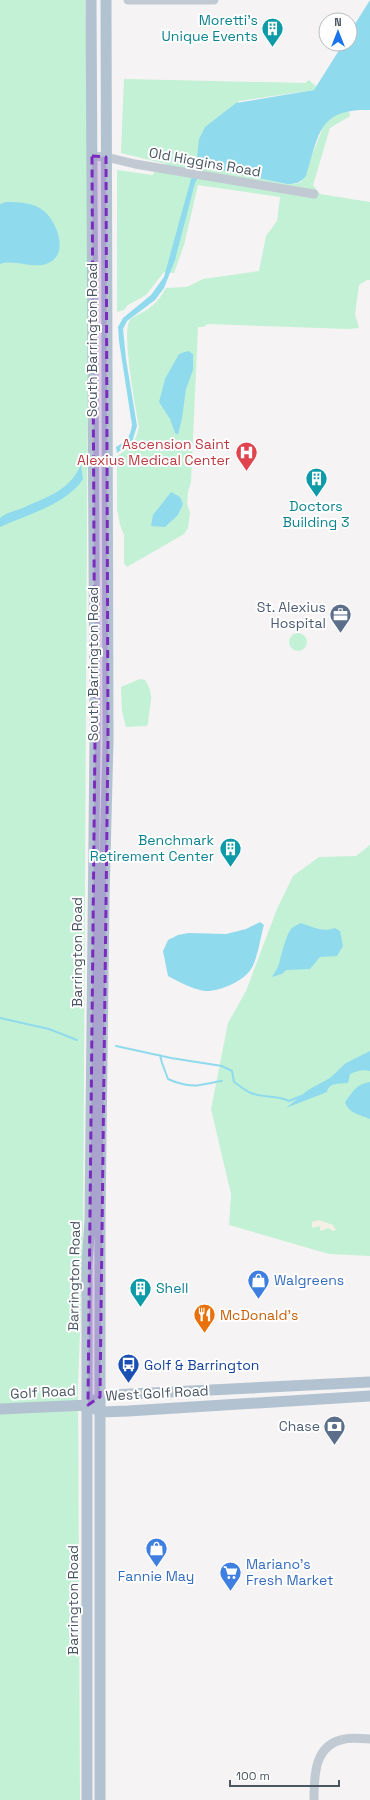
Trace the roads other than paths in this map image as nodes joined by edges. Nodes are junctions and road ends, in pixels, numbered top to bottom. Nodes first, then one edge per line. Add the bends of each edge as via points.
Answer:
1 (91, 0) edge
2 (106, 0) edge
3 (128, 0) edge
4 (214, 0) edge
5 (92, 156) junction
6 (106, 157) junction
7 (314, 194) dead end
8 (94, 752) joint
9 (108, 752) joint
10 (370, 1382) edge
11 (370, 1396) edge
12 (100, 1397) junction
13 (88, 1405) junction
14 (0, 1409) edge
15 (100, 1412) junction
16 (370, 1738) edge
17 (87, 1800) edge
18 (100, 1800) edge
19 (314, 1800) edge

1 - 5 main road, South Barrington Road
2 - 6 main road, South Barrington Road
3 - 4 street
5 - 6 street, Old Higgins Road
5 - 8 main road, South Barrington Road
6 - 7 street, Old Higgins Road
6 - 9 main road, South Barrington Road
8 - 13 main road, Barrington Road via 90,1219 87,1265
9 - 12 main road, Barrington Road via 100,1219
10 - 12 main road, West Golf Road
11 - 15 main road, West Golf Road
12 - 13 main road, West Golf Road
12 - 15 main road, Barrington Road
13 - 14 main road, Golf Road
13 - 15 main road, West Golf Road
13 - 17 main road, Barrington Road
15 - 18 main road, Barrington Road
16 - 19 street via 345,1738 321,1752 314,1773

